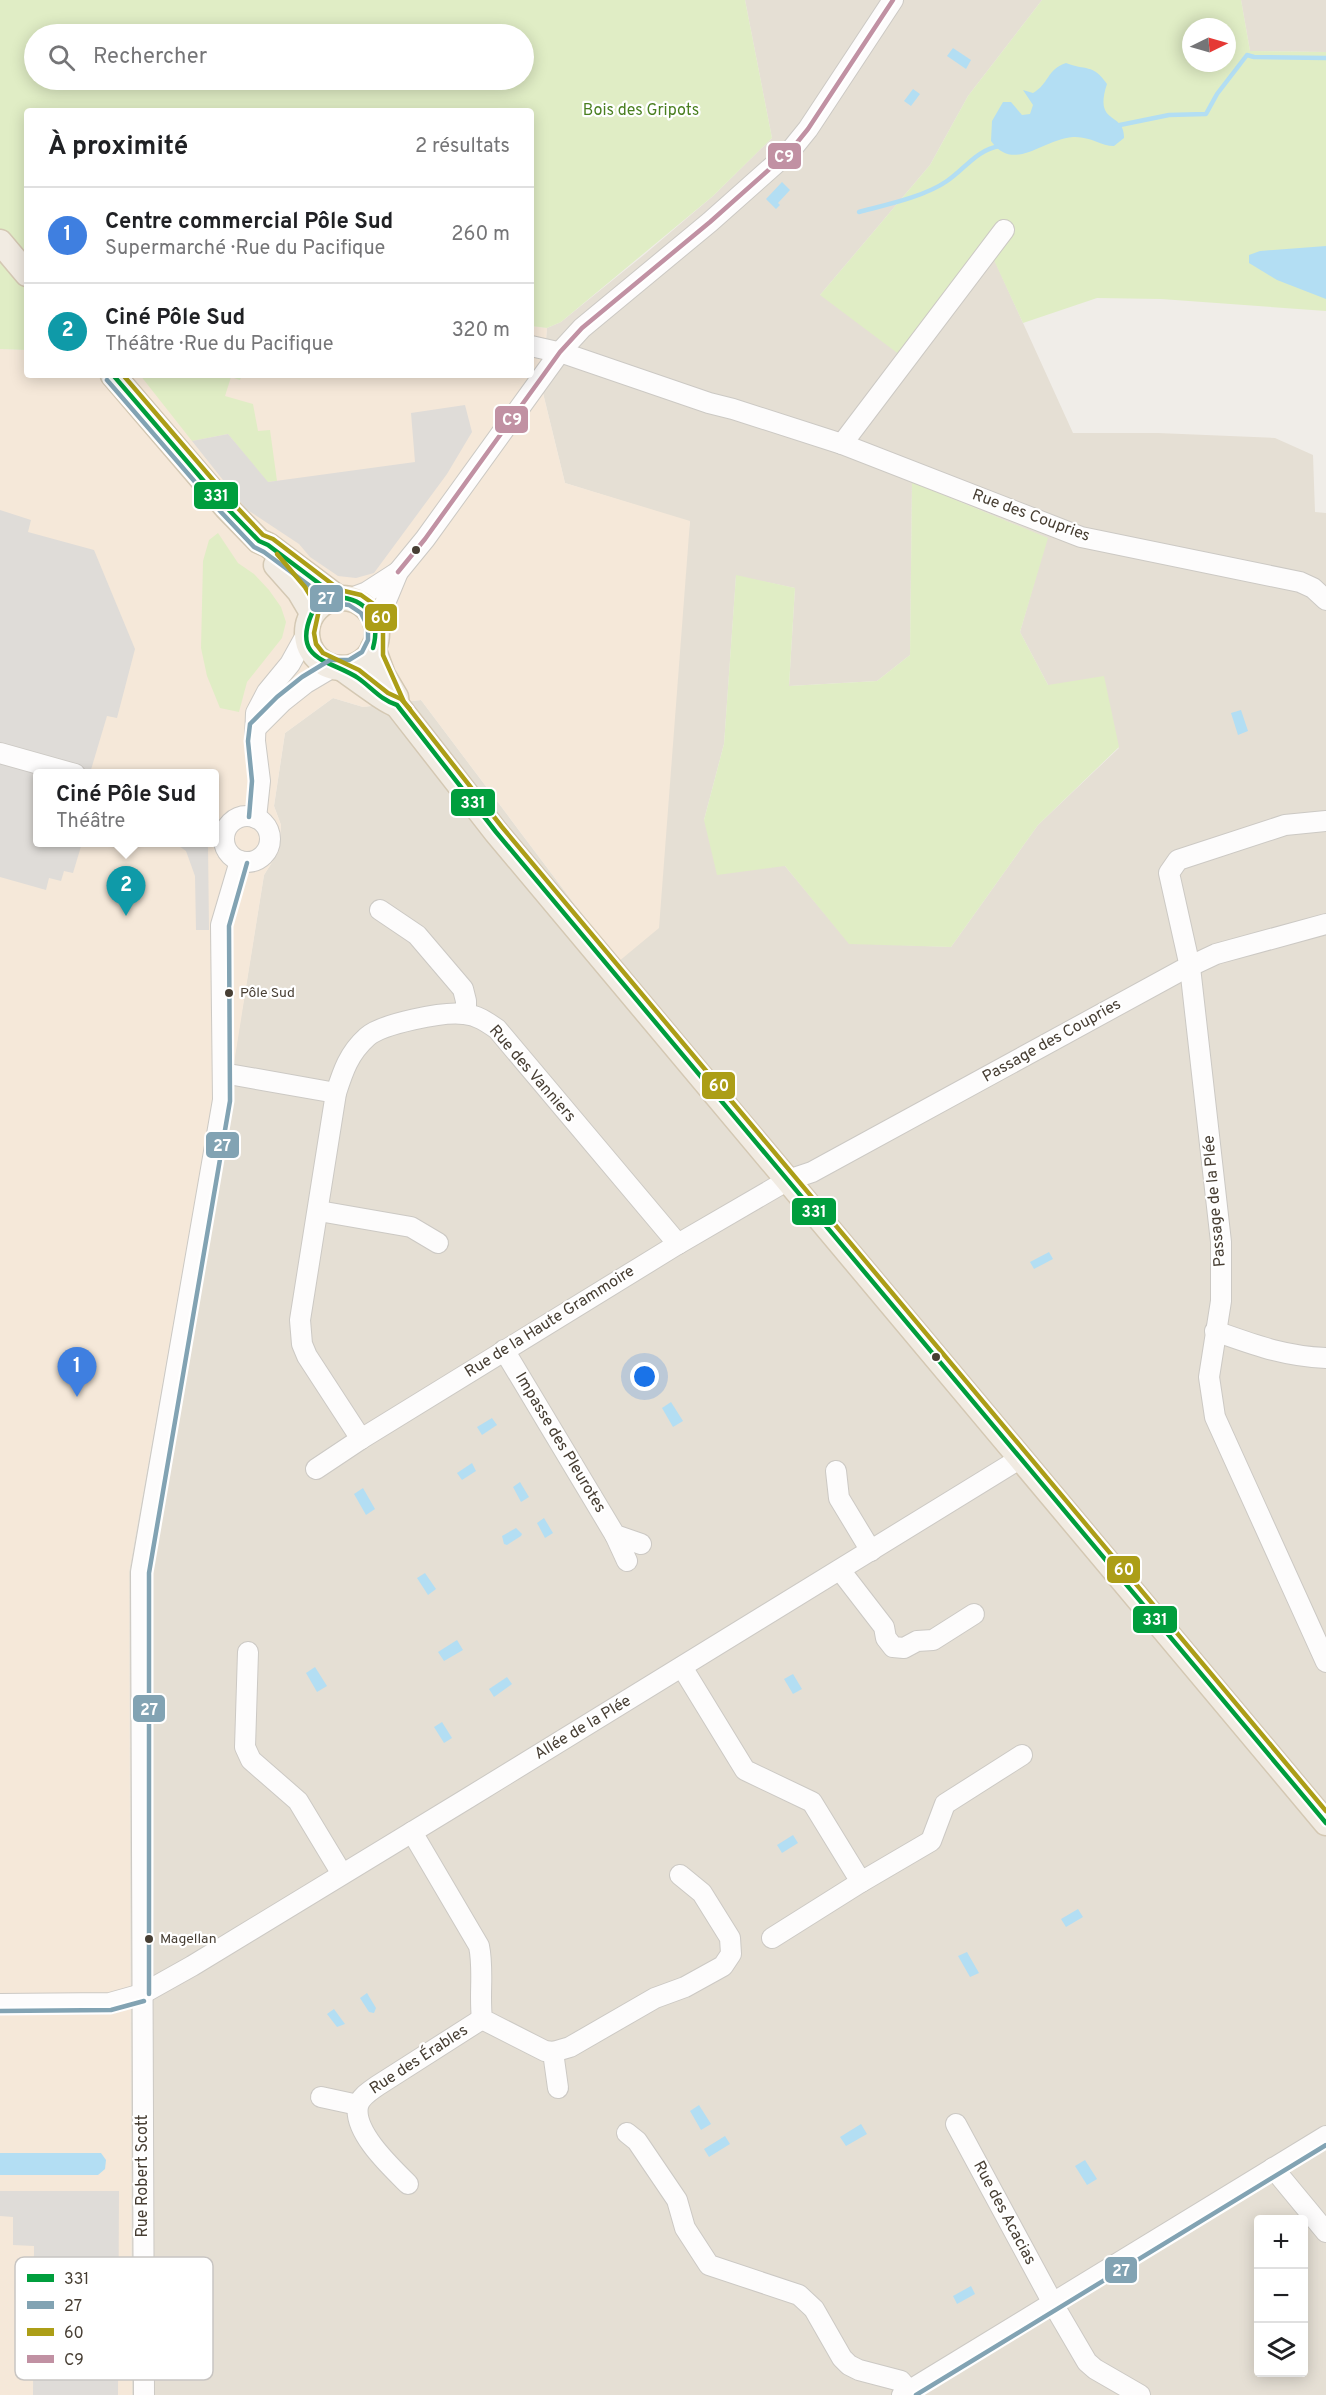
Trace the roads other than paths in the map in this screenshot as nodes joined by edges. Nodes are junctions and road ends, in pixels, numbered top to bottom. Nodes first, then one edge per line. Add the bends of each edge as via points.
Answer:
1 (893, 0) edge
2 (1004, 230) dead end
3 (0, 242) edge
4 (24, 270) edge
5 (534, 347) edge
6 (560, 352) junction
7 (116, 378) edge
8 (842, 444) junction
9 (259, 541) junction
10 (398, 572) junction
11 (344, 598) junction
12 (1326, 600) edge
13 (309, 624) junction
14 (375, 637) junction
15 (337, 668) junction
16 (397, 705) junction
17 (256, 729) junction
18 (0, 753) edge
19 (57, 769) edge
20 (256, 818) junction
21 (1326, 821) edge
22 (220, 829) edge
23 (240, 861) junction
24 (380, 910) dead end
25 (1326, 924) edge
26 (1190, 967) junction
27 (466, 1014) junction
28 (224, 1076) junction
29 (336, 1093) junction
30 (788, 1180) junction
31 (318, 1211) junction
32 (438, 1243) dead end
33 (678, 1244) junction
34 (1215, 1331) junction
35 (504, 1350) junction
36 (1326, 1358) edge
37 (361, 1438) junction
38 (1021, 1458) junction
39 (316, 1469) dead end
40 (836, 1471) dead end
41 (615, 1535) junction
42 (641, 1544) dead end
43 (871, 1551) junction
44 (627, 1561) dead end
45 (840, 1570) junction
46 (974, 1614) dead end
47 (1320, 1633) edge
48 (248, 1653) dead end
49 (1326, 1662) edge
50 (682, 1667) junction
51 (1022, 1755) dead end
52 (1326, 1823) edge
53 (412, 1832) junction
54 (342, 1874) junction
55 (680, 1875) dead end
56 (861, 1882) junction
57 (772, 1938) dead end
58 (142, 1994) junction
59 (0, 2004) edge
60 (482, 2019) junction
61 (553, 2052) junction
62 (558, 2088) dead end
63 (321, 2097) dead end
64 (358, 2104) junction
65 (956, 2124) dead end
66 (627, 2133) dead end
67 (1326, 2136) edge
68 (1273, 2168) junction
69 (408, 2184) dead end
70 (1326, 2232) edge
71 (143, 2257) edge
72 (1052, 2302) junction
73 (144, 2380) edge
74 (906, 2393) edge
75 (144, 2395) edge
76 (1140, 2395) edge

1 - 6 street via 791,150 582,328
2 - 8 street
3 - 4 main road
5 - 6 street, Rue des Coupries
6 - 8 street, Rue des Coupries
6 - 10 street
7 - 9 main road
8 - 12 street, Rue des Coupries via 1081,537 1300,582
9 - 11 main road
9 - 13 main road via 299,591
10 - 11 street via 367,592
10 - 14 street
11 - 13 main road via 328,600
11 - 14 main road via 367,608
13 - 15 main road via 312,652
13 - 17 street via 290,664 260,702
14 - 15 main road via 360,663
14 - 16 main road via 383,675
15 - 16 main road
15 - 17 street via 306,683
16 - 30 main road via 496,832
17 - 20 street via 260,781
18 - 19 street
20 - 22 street via 237,819
20 - 23 street via 269,832 268,848 258,860
21 - 26 street, Passage de la Plée via 1285,825 1178,860 1169,873
22 - 23 street via 227,850
23 - 28 street, Rue Robert Scott via 221,925
24 - 27 street via 417,935 463,989
25 - 26 street, Passage des Coupries via 1216,954
26 - 30 street, Passage des Coupries via 812,1172
26 - 34 street, Passage de la Plée via 1221,1242 1221,1301
27 - 29 street, Rue des Vanniers via 446,1013 369,1035 345,1066
27 - 33 street, Rue des Vanniers via 497,1029
28 - 29 street
28 - 58 street, Rue Robert Scott via 141,1572
29 - 31 street, Rue des Vanniers
30 - 33 street, Rue de la Haute Grammoire
30 - 38 main road
31 - 32 street via 411,1227
31 - 37 street, Rue des Vanniers via 300,1320 302,1344
33 - 35 street, Rue de la Haute Grammoire
34 - 36 street via 1273,1352
34 - 47 street, Passage de la Plée via 1209,1377 1215,1417
35 - 37 street, Rue de la Haute Grammoire
35 - 41 street, Impasse des Pleurotes
37 - 39 street, Rue de la Haute Grammoire
38 - 43 street, Allée de la Plée
38 - 52 main road
40 - 43 street via 839,1498
41 - 42 street
41 - 44 street, Impasse des Pleurotes
43 - 45 street, Allée de la Plée
45 - 46 street via 884,1628 893,1647 933,1640
45 - 50 street, Allée de la Plée
47 - 49 street, Passage de la Plée
48 - 54 street via 245,1747 251,1760 298,1801
50 - 53 street, Allée de la Plée
50 - 56 street via 745,1770 812,1802
51 - 56 street via 945,1804 931,1841
53 - 54 street, Allée de la Plée
53 - 60 street via 479,1946 483,1962
54 - 58 street, Allée de la Plée
55 - 61 street via 702,1893 730,1938 731,1954 723,1966 655,1998 570,2047
56 - 57 street
58 - 59 street, Allée de la Plée via 110,2003
58 - 71 street, Rue Robert Scott
60 - 61 street via 538,2049
60 - 64 street, Rue des Érables via 377,2086
61 - 62 street
63 - 64 street, Rue des Érables
64 - 69 street, Rue des Érables via 358,2120 378,2154
65 - 72 street, Rue des Acacias
66 - 74 street via 637,2141 677,2200 686,2228 709,2265 799,2295 814,2309 849,2365 901,2381
67 - 68 street
68 - 70 street
68 - 72 street
72 - 74 street
72 - 76 street, Rue des Acacias via 1090,2366
73 - 75 street, Rue Robert Scott

